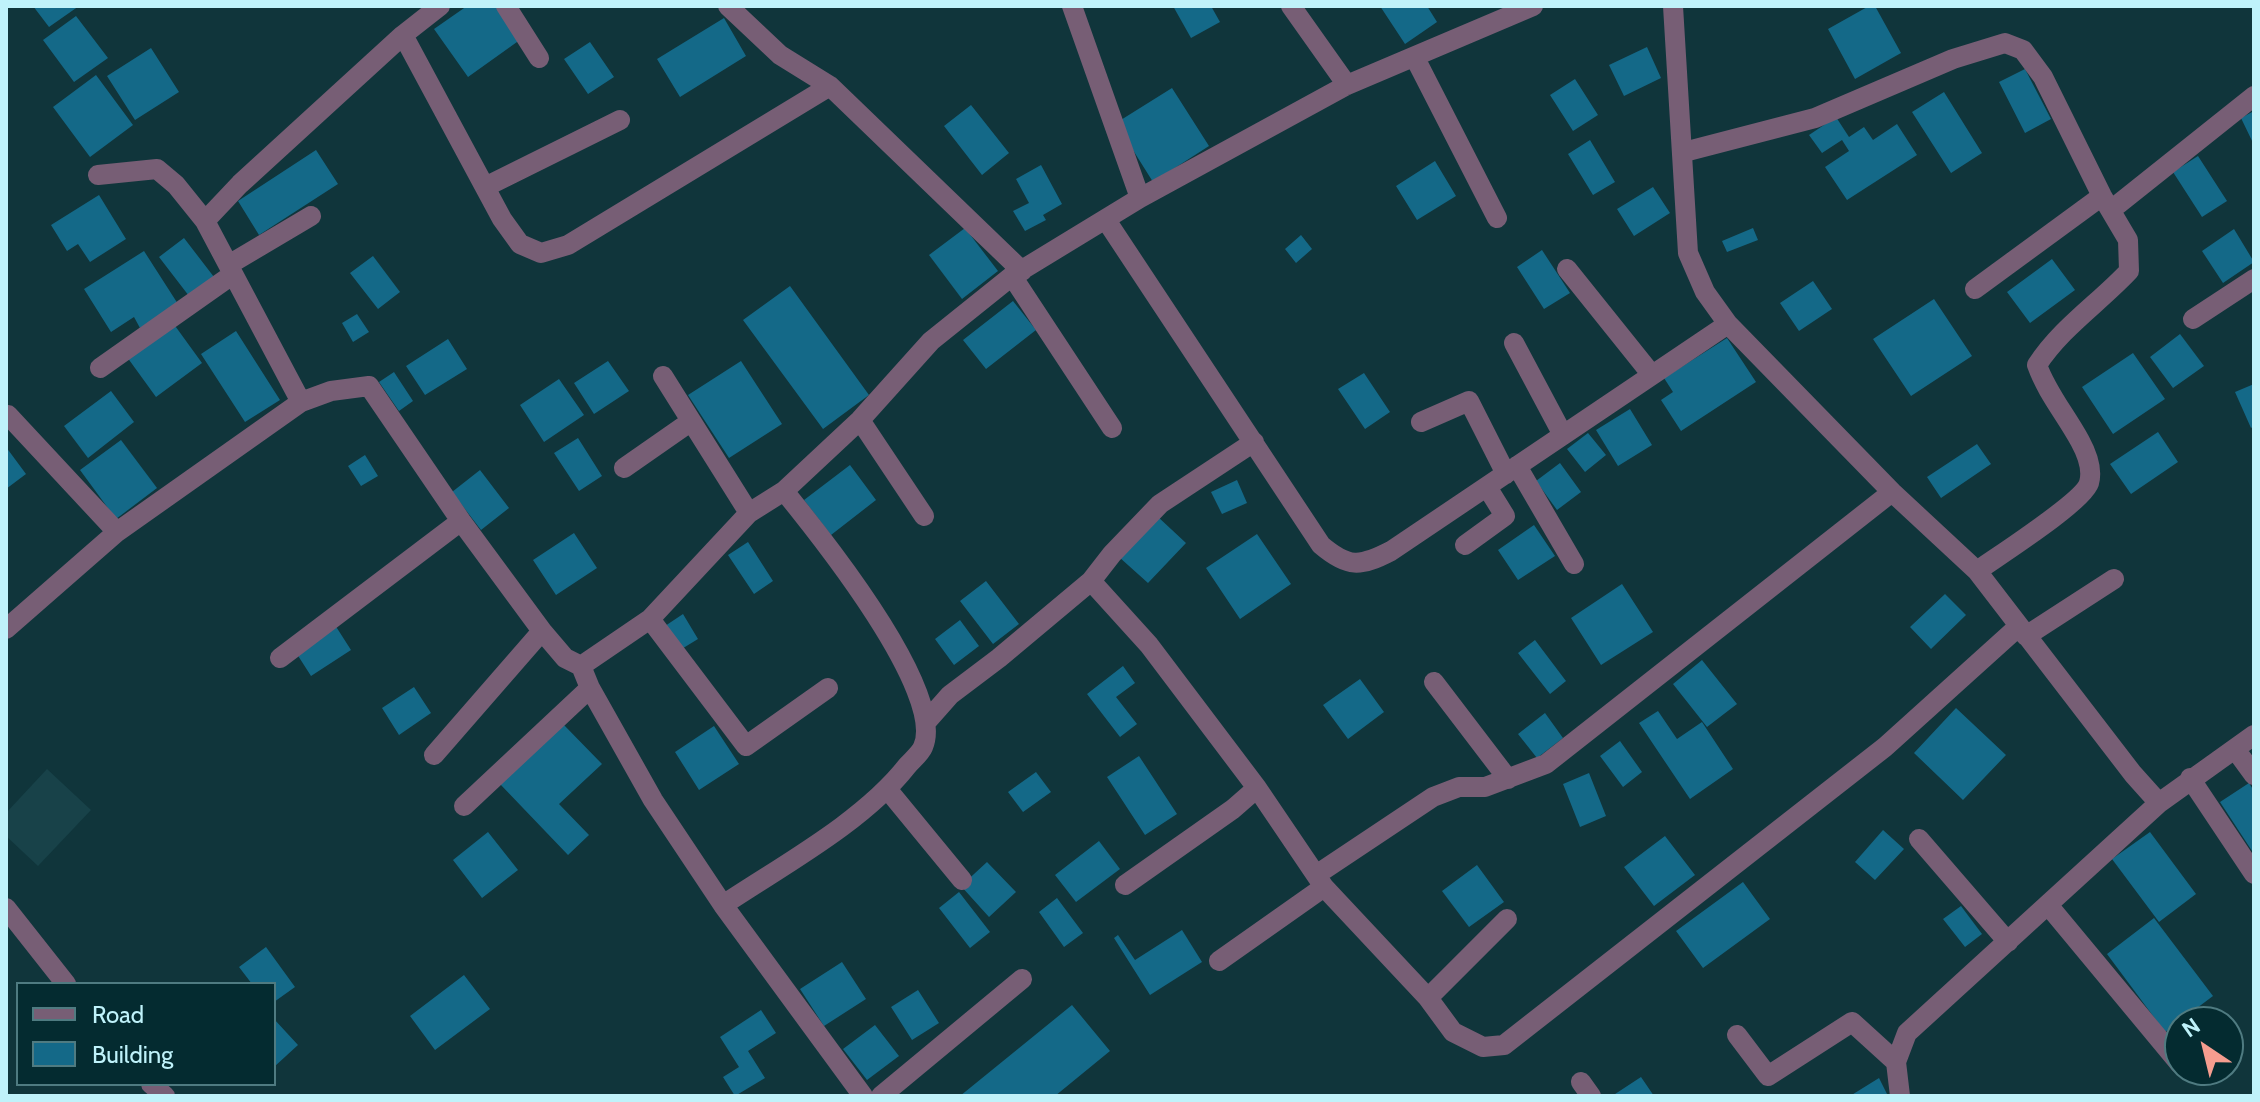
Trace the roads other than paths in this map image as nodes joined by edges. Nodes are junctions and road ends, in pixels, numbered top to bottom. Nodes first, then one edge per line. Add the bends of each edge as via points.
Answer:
1 (440, 6) edge
2 (506, 6) edge
3 (728, 6) edge
4 (1072, 6) edge
5 (1291, 6) edge
6 (1673, 6) edge
7 (1521, 8) edge
8 (403, 35) junction
9 (539, 58) dead end
10 (1415, 58) junction
11 (1347, 85) junction
12 (830, 86) junction
13 (2254, 96) edge
14 (620, 120) dead end
15 (1684, 152) junction
16 (98, 175) dead end
17 (485, 187) junction
18 (1140, 198) junction
19 (2107, 203) junction
20 (311, 216) dead end
21 (1497, 218) dead end
22 (1106, 220) junction
23 (205, 221) junction
24 (1567, 269) dead end
25 (231, 270) junction
26 (1017, 273) junction
27 (2254, 279) edge
28 (1975, 289) dead end
29 (2193, 319) dead end
30 (1728, 324) junction
31 (1514, 343) dead end
32 (100, 368) dead end
33 (1652, 375) junction
34 (663, 376) dead end
35 (301, 402) junction
36 (8, 415) dead end
37 (860, 420) junction
38 (690, 422) junction
39 (1421, 422) dead end
40 (1112, 428) dead end
41 (1563, 435) junction
42 (1254, 442) junction
43 (624, 468) dead end
44 (1512, 470) junction
45 (1487, 487) junction
46 (784, 491) junction
47 (1892, 492) junction
48 (749, 513) junction
49 (924, 516) dead end
50 (461, 521) junction
51 (117, 532) junction
52 (1465, 545) dead end
53 (1574, 564) dead end
54 (1977, 571) junction
55 (2114, 579) dead end
56 (1091, 581) junction
57 (650, 619) junction
58 (6, 629) edge
59 (542, 631) junction
60 (2022, 631) junction
61 (280, 658) dead end
62 (581, 666) junction
63 (1434, 682) dead end
64 (590, 688) junction
65 (828, 688) dead end
66 (927, 721) junction
67 (2254, 735) edge
68 (2235, 749) junction
69 (434, 755) dead end
70 (2254, 775) edge
71 (2190, 778) junction
72 (1508, 779) junction
73 (1257, 788) junction
74 (888, 790) junction
75 (2159, 803) junction
76 (464, 806) dead end
77 (1919, 839) dead end
78 (2254, 874) edge
79 (962, 880) dead end
80 (1320, 881) junction
81 (1125, 885) dead end
82 (723, 905) junction
83 (2048, 905) junction
84 (6, 908) edge
85 (1507, 919) dead end
86 (2008, 942) junction
87 (1219, 961) dead end
88 (1022, 979) dead end
89 (64, 982) edge
90 (1428, 998) junction
91 (1737, 1035) dead end
92 (2164, 1046) edge
93 (1896, 1062) junction
94 (863, 1096) edge
95 (881, 1096) edge
96 (1900, 1096) edge

1 - 8 street
2 - 9 street
3 - 12 street via 780,55
4 - 18 street
5 - 11 street
6 - 15 street
7 - 10 street
8 - 17 street
8 - 23 street
10 - 11 street
10 - 21 street
11 - 18 street
12 - 17 street via 568,245 541,253 520,244
12 - 26 street
13 - 19 street
14 - 17 street
15 - 19 street via 1815,118 1953,59 2005,43 2023,50 2043,77
15 - 30 street via 1688,253 1705,292
16 - 23 street via 157,169
18 - 22 street
19 - 28 street
19 - 54 street via 2128,240 2129,271 2052,342 2037,365 2089,461 2089,483 2075,500
20 - 25 street
22 - 26 street
22 - 42 street
23 - 25 street
24 - 33 street
25 - 32 street
25 - 35 street
26 - 37 street via 931,341
26 - 40 street
27 - 29 street
30 - 33 street
30 - 47 street
31 - 41 street
33 - 41 street
34 - 38 street
35 - 50 street via 369,386
35 - 51 street
36 - 51 street
37 - 46 street
37 - 49 street
38 - 43 street
38 - 48 street
39 - 44 street via 1469,401
41 - 44 street
42 - 45 street via 1321,545 1339,560 1365,564
42 - 56 street via 1160,504
44 - 45 street
44 - 53 street
45 - 52 street via 1505,516
46 - 48 street
46 - 66 street via 842,563 911,678
47 - 54 street
47 - 72 street via 1546,764
48 - 57 street
50 - 59 street
50 - 61 street
51 - 58 street
54 - 60 street
55 - 60 street
56 - 66 street via 950,695
56 - 73 street via 1149,645
57 - 62 street
57 - 65 street via 746,746
59 - 62 street via 565,658
59 - 69 street
60 - 75 street
60 - 90 street via 1885,747 1504,1045 1483,1047 1453,1032
62 - 64 street
63 - 72 street
64 - 76 street
64 - 82 street via 653,800
66 - 74 street via 923,747
67 - 68 street
68 - 70 street
68 - 71 street
71 - 75 street
71 - 78 street
72 - 80 street via 1433,797
73 - 80 street
73 - 81 street
74 - 79 street
74 - 82 street
75 - 83 street
77 - 86 street
80 - 87 street
80 - 90 street
82 - 94 street
83 - 86 street
83 - 92 street
84 - 89 street
85 - 90 street
86 - 93 street via 1907,1033
88 - 95 street
91 - 93 street via 1768,1076 1852,1022
93 - 96 street

